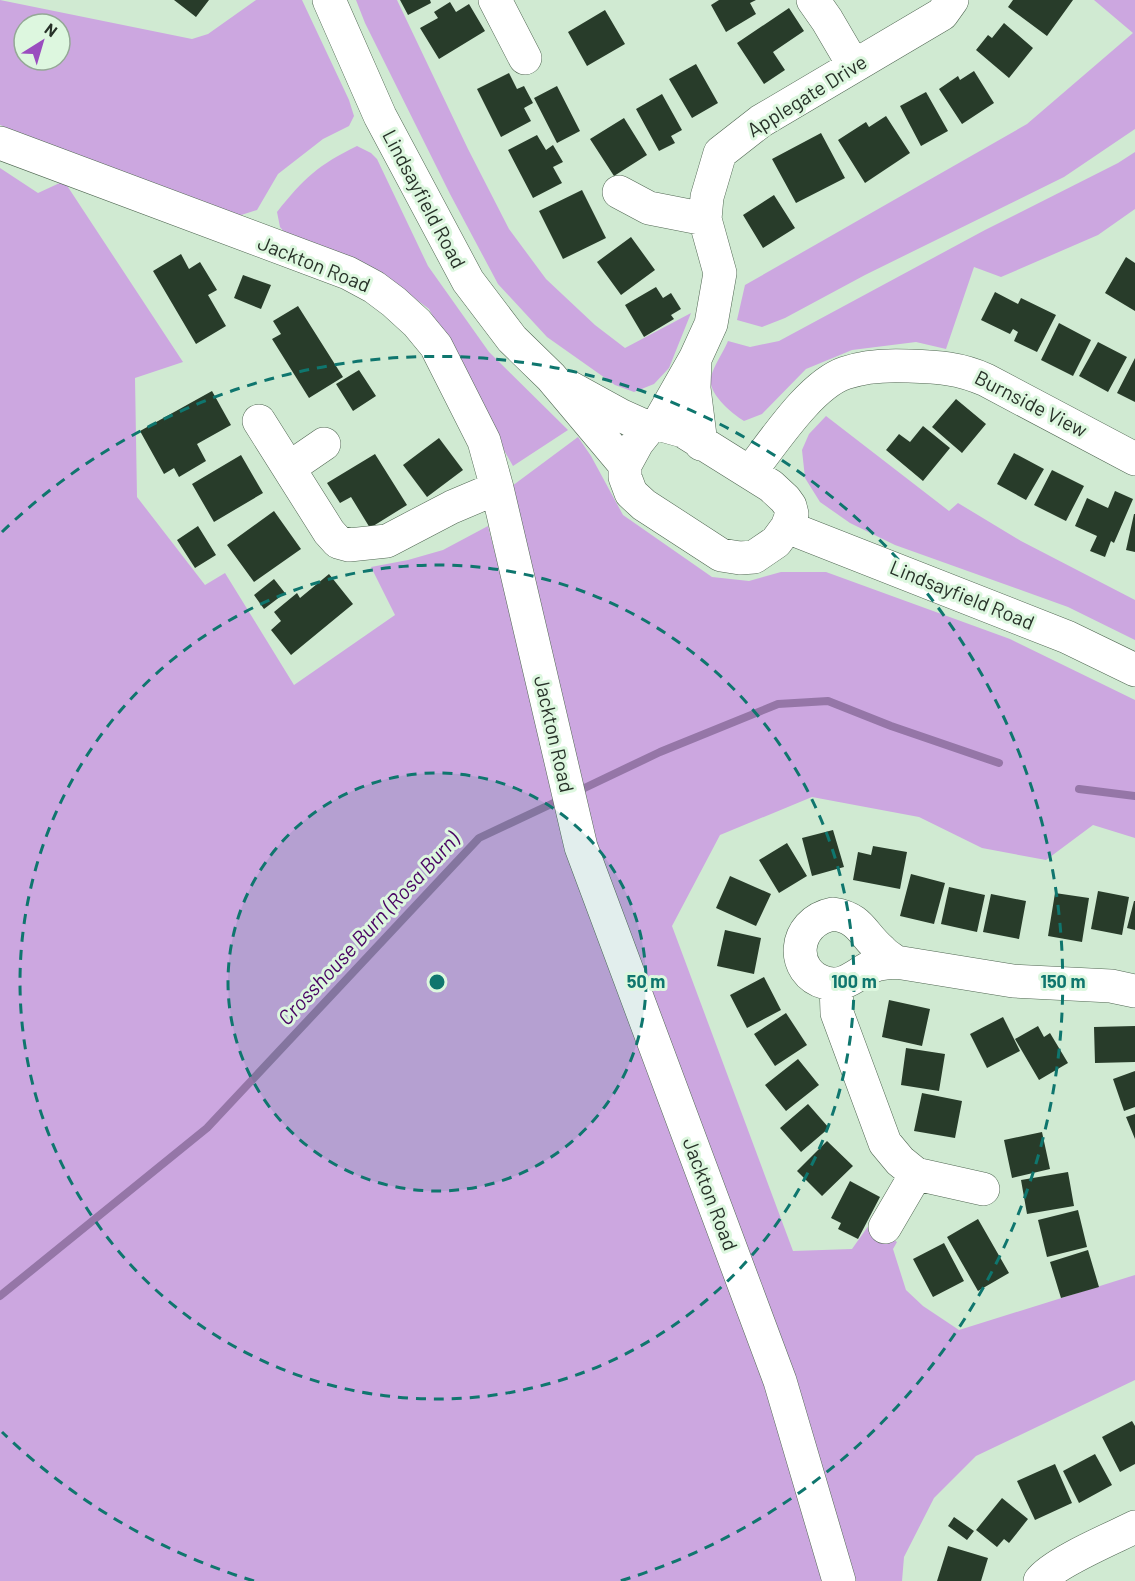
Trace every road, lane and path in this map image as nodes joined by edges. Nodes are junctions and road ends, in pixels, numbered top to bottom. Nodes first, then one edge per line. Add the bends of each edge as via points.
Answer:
1 (329, 0) edge
2 (495, 0) edge
3 (813, 0) edge
4 (952, 0) edge
5 (525, 58) dead end
6 (854, 66) junction
7 (0, 143) edge
8 (619, 192) dead end
9 (705, 219) junction
10 (695, 359) junction
11 (551, 377) junction
12 (259, 422) dead end
13 (653, 426) junction
14 (324, 444) dead end
15 (701, 444) junction
16 (1135, 459) edge
17 (625, 465) junction
18 (290, 468) junction
19 (750, 472) junction
20 (497, 488) junction
21 (787, 527) junction
22 (1135, 670) edge
23 (896, 962) junction
24 (836, 984) junction
25 (1135, 991) edge
26 (916, 1174) junction
27 (983, 1189) dead end
28 (885, 1227) dead end
29 (1135, 1527) edge
30 (838, 1581) edge
31 (1041, 1581) edge

1 - 11 street, Lindsayfield Road via 380,116 468,281 512,339
2 - 5 street
3 - 6 street
4 - 6 street, Applegate Drive via 942,14
6 - 9 street, Applegate Drive via 761,121 720,153
7 - 20 street, Jackton Road via 348,273 374,287 417,323 436,346 484,441
8 - 9 street via 649,208
9 - 10 street, Applegate Drive via 720,273 711,324
10 - 13 street, Applegate Drive
10 - 15 street via 694,388
11 - 13 street, Lindsayfield Road via 620,415
11 - 17 street, Lindsayfield Road
12 - 18 street
13 - 15 street, Lindsayfield Road via 683,431
13 - 17 street, Applegate Drive via 637,443
14 - 18 street
15 - 19 street, Lindsayfield Road
16 - 19 street, Burnside View via 966,371 887,365 846,372 815,392
17 - 21 street via 631,493 721,555 754,557 776,542
18 - 20 street via 329,532 338,542 350,545 387,542
19 - 21 street, Lindsayfield Road via 785,498 792,514
20 - 30 street, Jackton Road via 581,847 780,1381
21 - 22 street, Lindsayfield Road via 1067,637
23 - 24 street via 875,964 853,979
23 - 24 street via 880,950 855,920 844,915 822,916 805,930 800,952 809,973
23 - 25 street via 1013,981 1111,986
24 - 26 street via 837,1013 885,1143
26 - 27 street
26 - 28 street
29 - 31 street via 1048,1573

